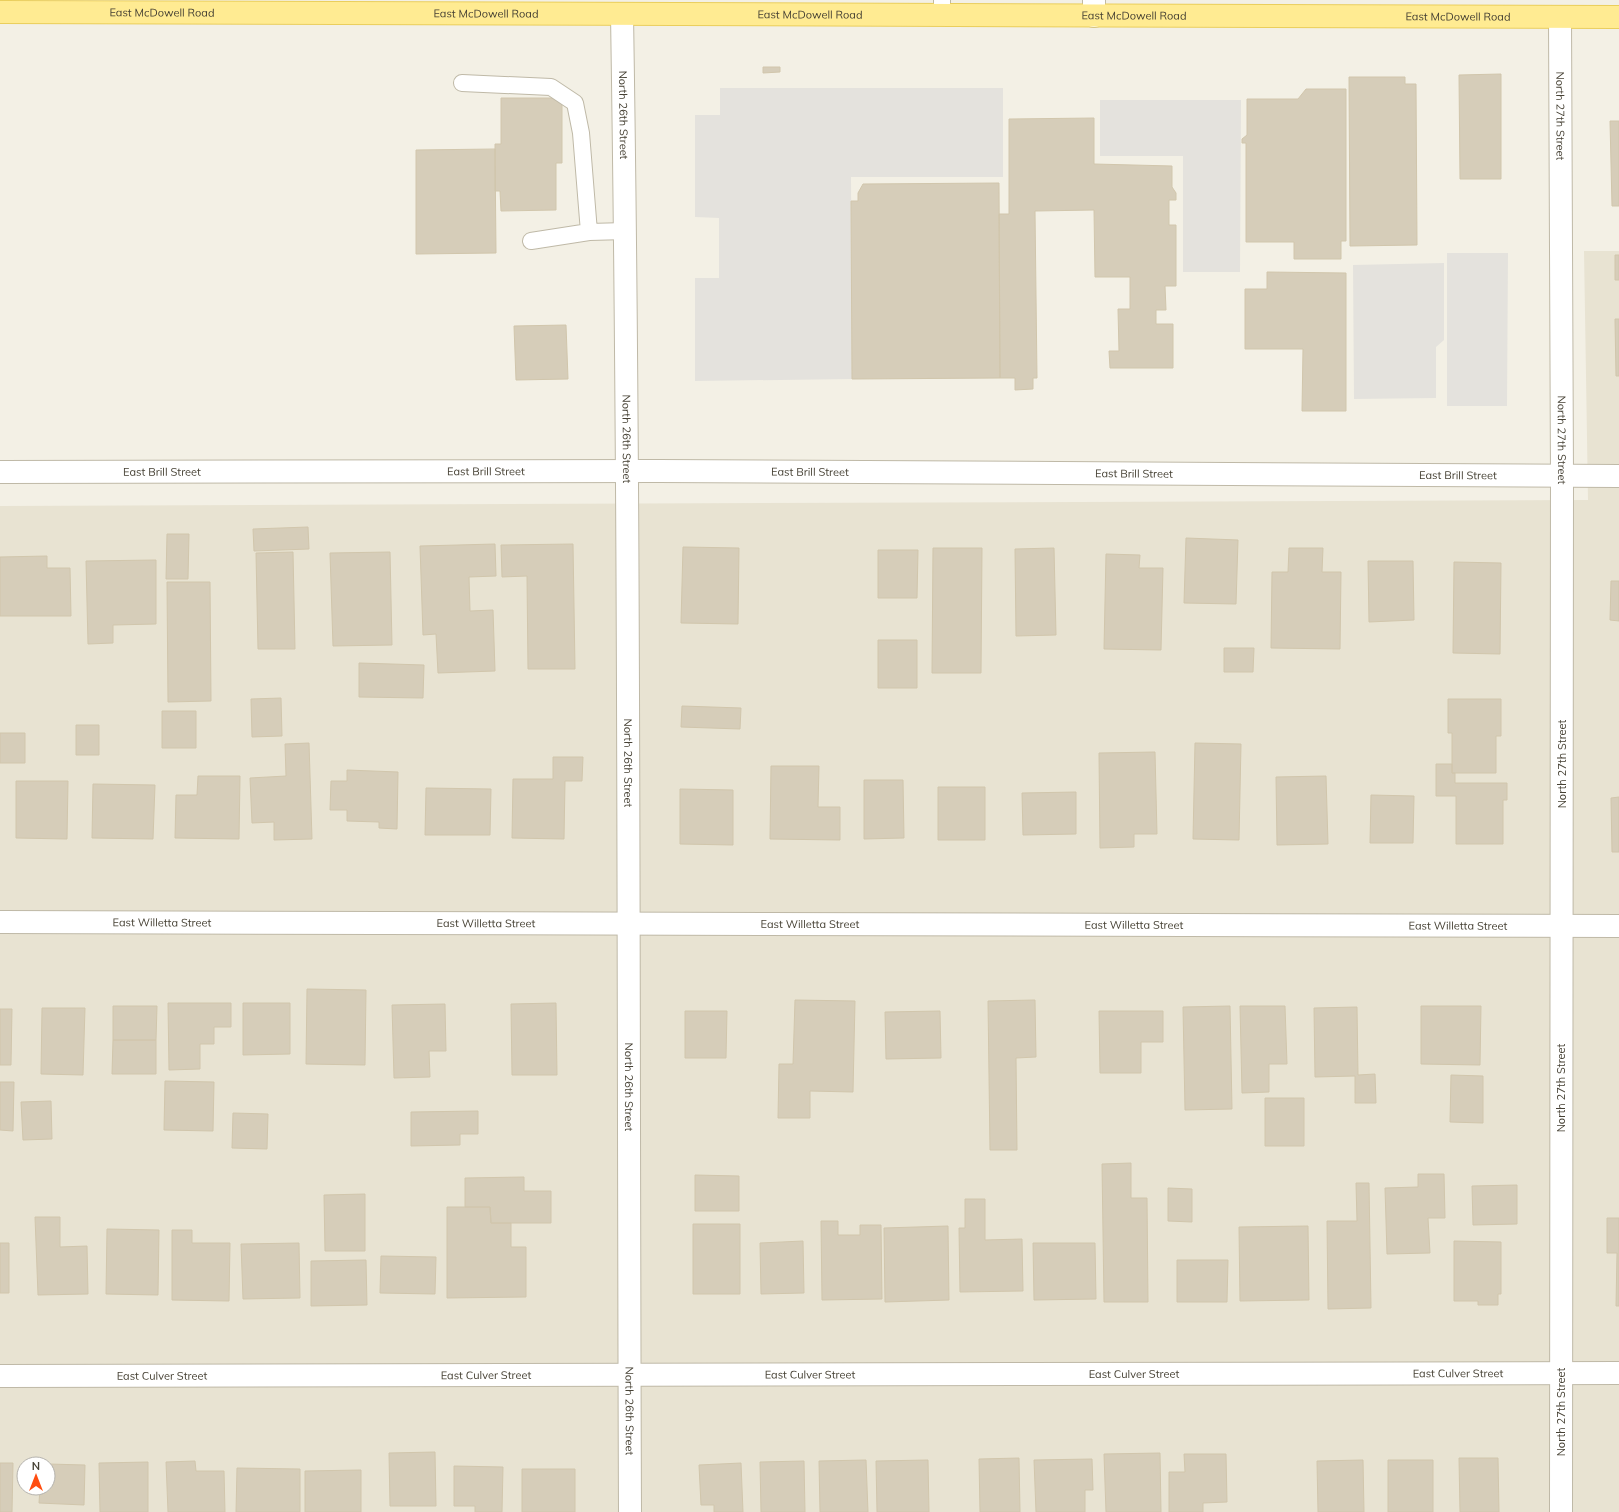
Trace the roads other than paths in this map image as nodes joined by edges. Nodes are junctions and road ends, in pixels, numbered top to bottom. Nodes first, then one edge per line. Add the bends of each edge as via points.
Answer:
1 (315, 7) edge
2 (942, 8) edge
3 (1094, 8) edge
4 (0, 12) edge
5 (622, 14) junction
6 (1560, 17) junction
7 (1619, 17) edge
8 (462, 83) dead end
9 (626, 231) junction
10 (589, 232) junction
11 (532, 241) dead end
12 (628, 471) junction
13 (0, 472) edge
14 (1619, 476) edge
15 (1562, 477) junction
16 (0, 922) edge
17 (628, 924) junction
18 (1561, 926) junction
19 (1619, 926) edge
20 (1561, 1372) junction
21 (1619, 1373) edge
22 (629, 1375) junction
23 (0, 1376) edge
24 (630, 1512) edge
25 (1561, 1512) edge

1 - 4 main road, East McDowell Road
1 - 5 main road, East McDowell Road
2 - 3 main road, East McDowell Road
2 - 5 main road, East McDowell Road
3 - 6 main road, East McDowell Road
5 - 9 street, North 26th Street
6 - 7 main road, East McDowell Road
6 - 15 street, North 27th Street
8 - 10 lane via 551,87 574,103 581,133
9 - 10 lane
9 - 12 street, North 26th Street
10 - 11 lane
12 - 13 street, East Brill Street
12 - 15 street, East Brill Street
12 - 17 street, North 26th Street
14 - 15 street, East Brill Street
15 - 18 street, North 27th Street
16 - 17 street, East Willetta Street
17 - 18 street, East Willetta Street
17 - 22 street, North 26th Street
18 - 19 street, East Willetta Street
18 - 20 street, North 27th Street
20 - 21 street, East Culver Street
20 - 22 street, East Culver Street
20 - 25 street, North 27th Street
22 - 23 street, East Culver Street
22 - 24 street, North 26th Street

